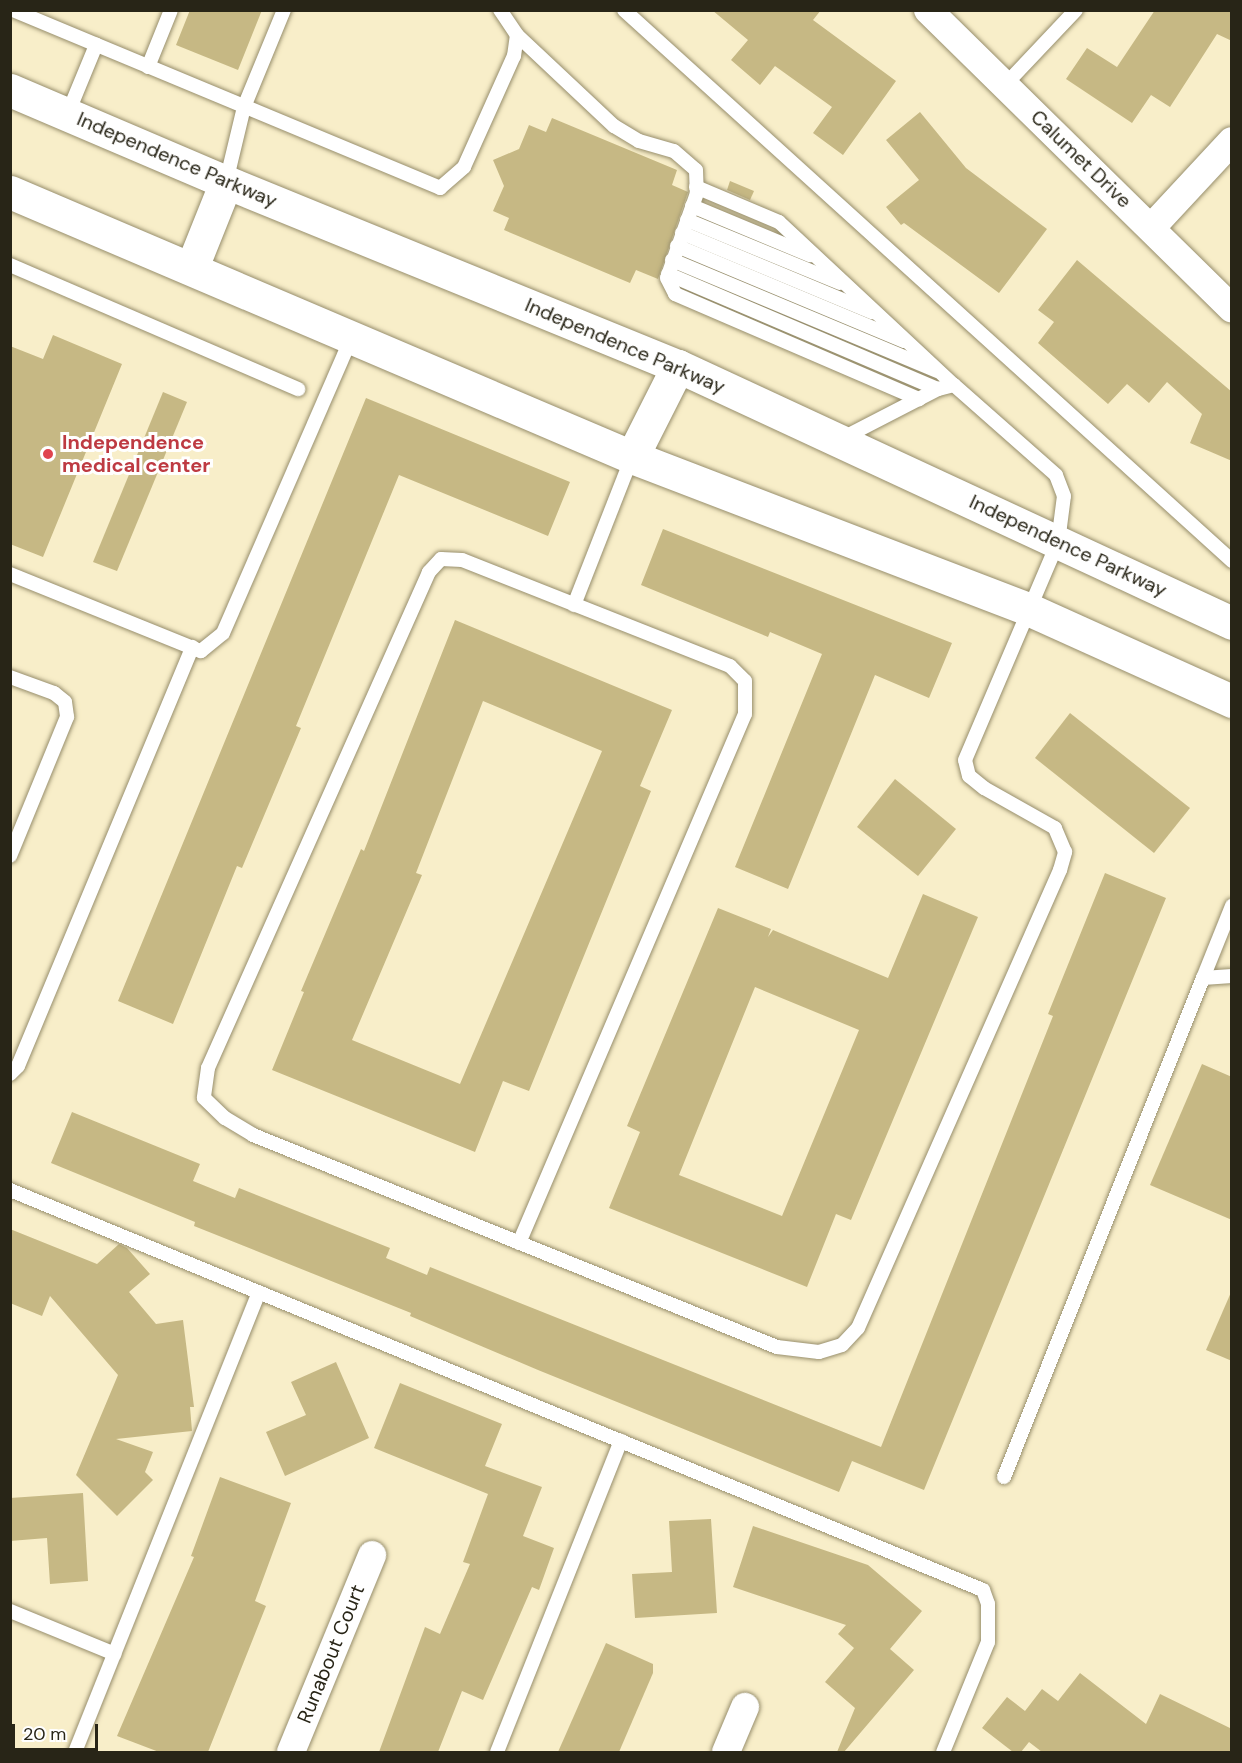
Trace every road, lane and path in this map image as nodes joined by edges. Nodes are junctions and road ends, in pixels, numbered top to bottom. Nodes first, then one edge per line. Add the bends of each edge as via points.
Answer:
1 (13, 10) edge
2 (171, 10) edge
3 (284, 10) edge
4 (500, 10) edge
5 (624, 10) edge
6 (928, 10) edge
7 (1076, 10) edge
8 (517, 35) junction
9 (96, 45) junction
10 (148, 67) junction
11 (1005, 85) junction
12 (10, 90) edge
13 (244, 106) junction
14 (68, 113) junction
15 (1232, 141) edge
16 (226, 182) junction
17 (696, 187) junction
18 (10, 192) edge
19 (692, 206) junction
20 (1152, 227) junction
21 (682, 233) junction
22 (820, 259) junction
23 (672, 260) junction
24 (10, 265) edge
25 (192, 267) junction
26 (668, 274) junction
27 (851, 287) junction
28 (1232, 309) edge
29 (883, 316) junction
30 (352, 336) junction
31 (914, 346) junction
32 (678, 366) junction
33 (945, 373) junction
34 (954, 385) junction
35 (298, 389) dead end
36 (938, 389) junction
37 (919, 399) junction
38 (839, 440) junction
39 (632, 457) junction
40 (1058, 542) junction
41 (1232, 561) edge
42 (10, 574) edge
43 (574, 605) junction
44 (1028, 609) junction
45 (1232, 623) edge
46 (192, 647) junction
47 (10, 676) edge
48 (1232, 701) edge
49 (10, 856) edge
50 (1232, 906) edge
51 (1232, 976) edge
52 (1203, 978) junction
53 (10, 1074) edge
54 (10, 1190) edge
55 (519, 1243) junction
56 (259, 1292) junction
57 (621, 1441) junction
58 (1004, 1477) dead end
59 (372, 1555) dead end
60 (10, 1611) edge
61 (115, 1654) junction
62 (745, 1707) dead end
63 (75, 1752) edge
64 (291, 1752) edge
65 (497, 1752) edge
66 (726, 1752) edge
67 (943, 1752) edge

1 - 9 lane
2 - 10 lane
3 - 13 lane
4 - 8 lane
5 - 41 lane
6 - 11 street, Calumet Drive
7 - 11 lane
8 - 13 lane via 514,56 464,167 440,188
8 - 17 lane via 614,126 639,141 674,151 696,170
9 - 10 lane
9 - 14 lane
10 - 13 lane
11 - 20 street, Calumet Drive
12 - 14 main road, Independence Parkway
13 - 16 lane
14 - 16 main road, Independence Parkway
15 - 20 street
16 - 25 main road
16 - 32 main road, Independence Parkway
17 - 19 lane
17 - 22 lane via 779,222
18 - 25 main road
19 - 21 lane
19 - 22 lane
20 - 28 street, Calumet Drive
21 - 23 lane
21 - 27 lane
21 - 29 lane
21 - 31 lane
22 - 27 lane
23 - 26 lane
23 - 33 lane
24 - 35 lane
25 - 30 main road
26 - 36 lane
26 - 37 lane via 675,294
27 - 29 lane
29 - 31 lane
30 - 39 main road
30 - 46 lane via 223,633 201,651
31 - 33 lane
32 - 38 main road, Independence Parkway
32 - 39 main road
33 - 34 lane
34 - 36 lane
34 - 40 lane via 1056,475 1064,496
36 - 37 lane
37 - 38 lane
38 - 40 main road, Independence Parkway
39 - 43 lane
39 - 44 main road
40 - 44 lane
40 - 45 main road, Independence Parkway
42 - 46 lane
43 - 55 lane via 730,666 745,681 745,714
43 - 55 lane via 462,560 441,559 429,572 204,1086 204,1098 225,1118 253,1135
44 - 48 main road
44 - 55 lane via 977,740 965,760 969,776 984,788 1055,828 1065,852 858,1328 842,1344 819,1352 777,1347
46 - 53 lane via 18,1066
47 - 49 lane via 54,693 65,702 67,717
50 - 52 lane
51 - 52 lane
52 - 58 lane
54 - 56 lane
56 - 57 lane
56 - 61 lane
57 - 65 lane
57 - 67 lane via 983,1590 988,1604 988,1642
59 - 64 street, Runabout Court
60 - 61 lane
61 - 63 lane
62 - 66 street

